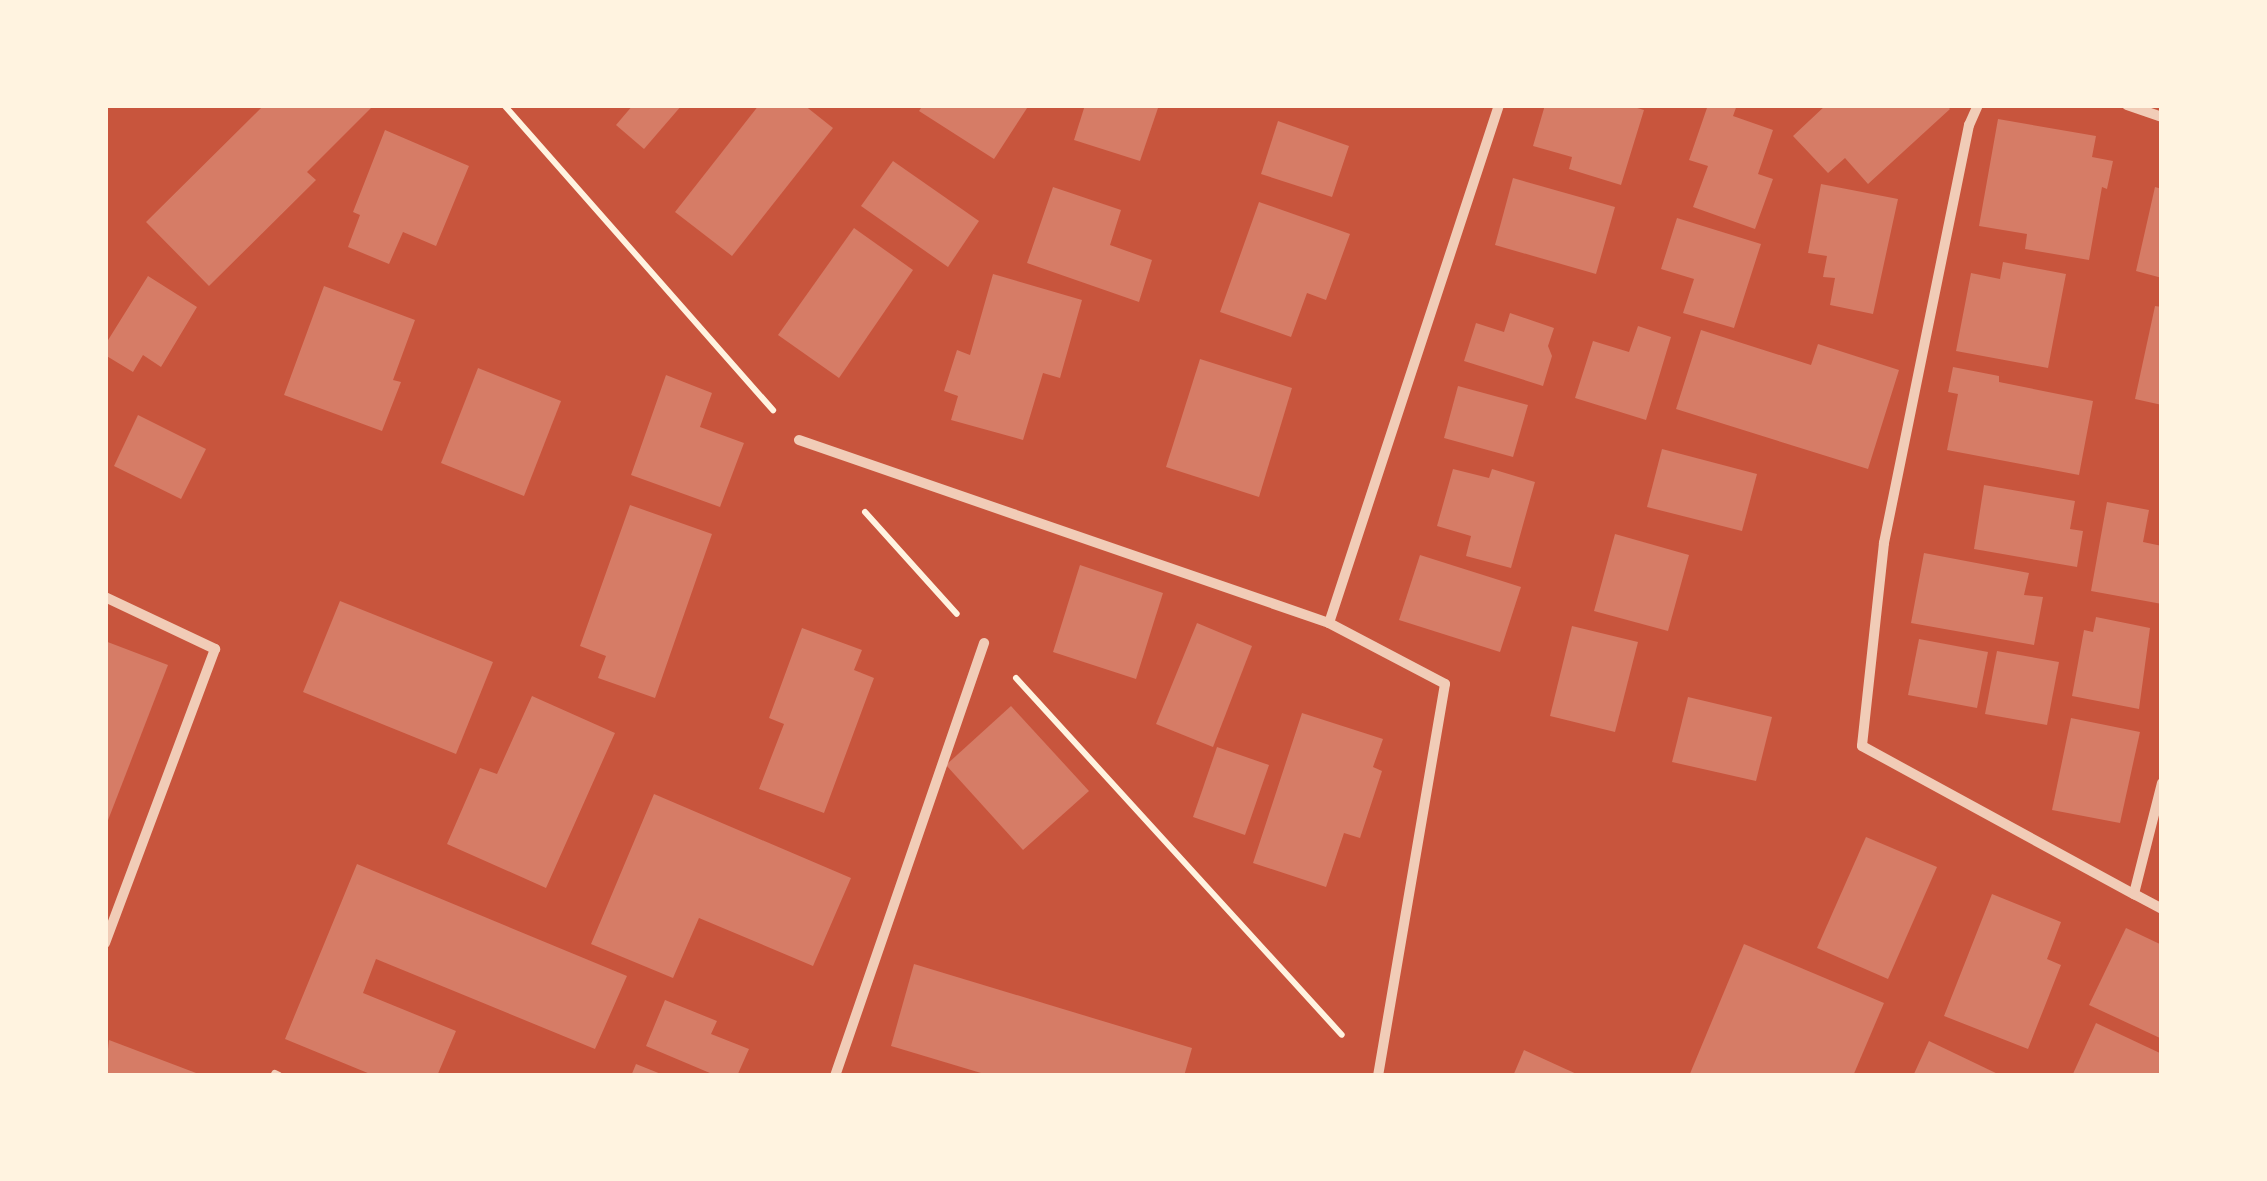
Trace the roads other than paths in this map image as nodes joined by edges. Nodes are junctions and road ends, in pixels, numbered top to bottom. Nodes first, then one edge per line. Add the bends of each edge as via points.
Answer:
1 (1499, 105) edge
2 (1978, 105) edge
3 (2127, 105) edge
4 (2162, 117) edge
5 (800, 440) road end
6 (105, 597) edge
7 (1329, 623) junction
8 (984, 643) road end
9 (2162, 783) edge
10 (2134, 894) junction
11 (2162, 909) edge
12 (105, 943) edge
13 (1378, 1075) edge
14 (835, 1076) edge

1 - 7 street
2 - 10 street via 1884,542 1862,746
3 - 4 street
5 - 7 street
6 - 12 street via 216,649
7 - 13 street via 1445,684
8 - 14 street
9 - 10 street
10 - 11 street

